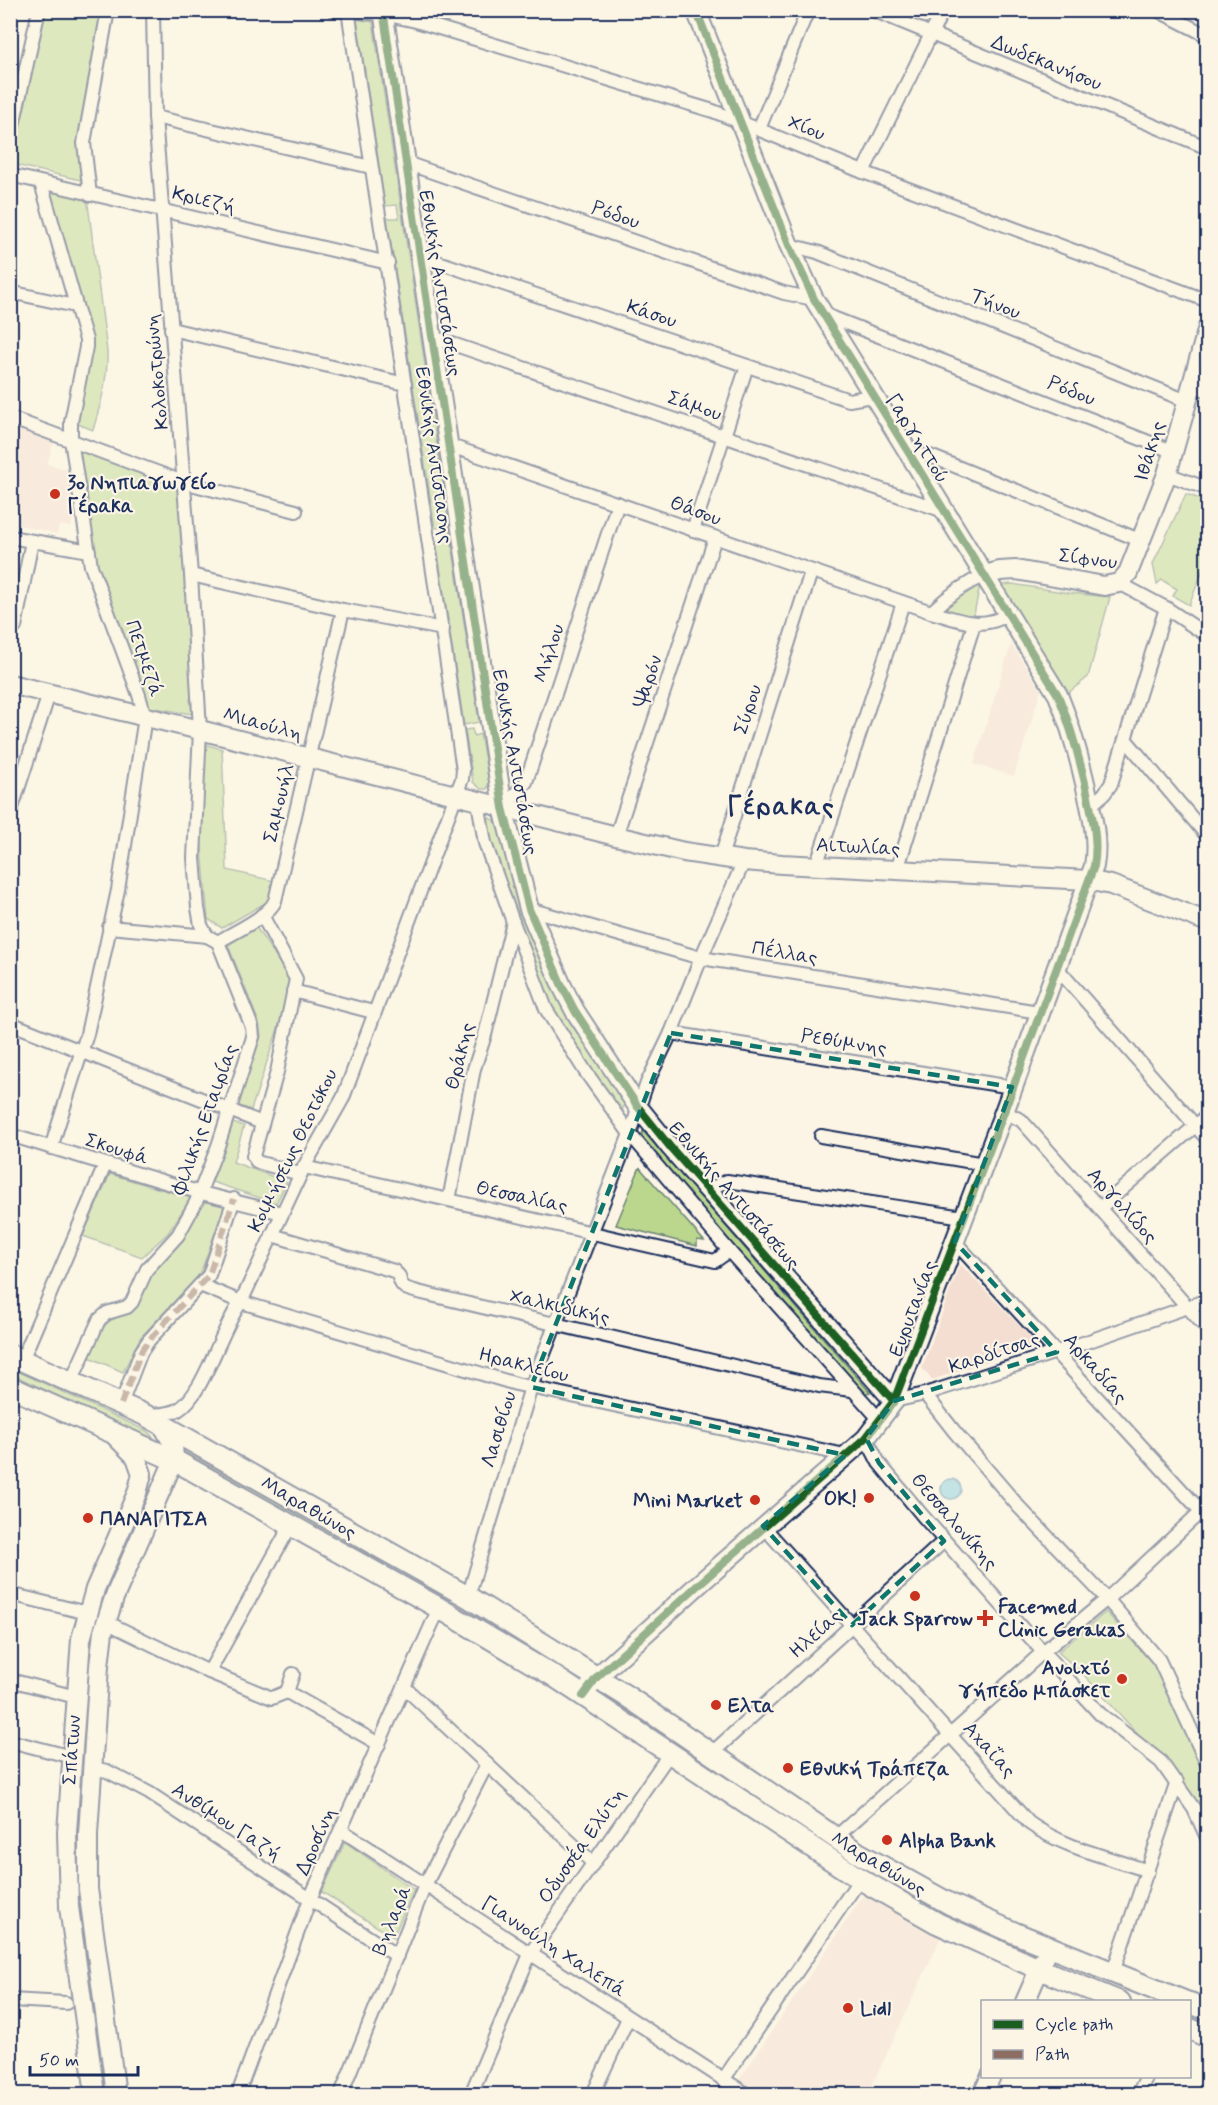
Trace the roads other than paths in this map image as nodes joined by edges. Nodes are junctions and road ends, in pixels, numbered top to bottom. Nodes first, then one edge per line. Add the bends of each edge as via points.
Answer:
1 (39, 10) edge
2 (108, 10) edge
3 (153, 10) edge
4 (334, 10) edge
5 (696, 10) edge
6 (808, 10) edge
7 (873, 10) edge
8 (943, 10) edge
9 (1157, 10) edge
10 (348, 12) edge
11 (383, 13) edge
12 (930, 35) junction
13 (1208, 36) edge
14 (155, 117) junction
15 (740, 122) junction
16 (759, 129) junction
17 (10, 139) edge
18 (1208, 148) edge
19 (406, 163) junction
20 (371, 167) junction
21 (864, 172) junction
22 (10, 175) edge
23 (40, 183) junction
24 (90, 195) junction
25 (164, 210) junction
26 (789, 245) junction
27 (420, 256) junction
28 (388, 262) junction
29 (10, 292) edge
30 (1208, 301) edge
31 (75, 306) junction
32 (818, 306) junction
33 (1208, 327) edge
34 (171, 328) junction
35 (432, 337) junction
36 (747, 366) junction
37 (405, 384) junction
38 (1196, 392) edge
39 (872, 396) junction
40 (10, 418) edge
41 (724, 436) junction
42 (71, 440) junction
43 (448, 445) junction
44 (1174, 452) junction
45 (909, 454) junction
46 (1167, 474) junction
47 (183, 482) junction
48 (1208, 489) edge
49 (618, 503) junction
50 (296, 511) dead end
51 (944, 511) junction
52 (693, 530) junction
53 (10, 537) edge
54 (715, 538) junction
55 (1142, 541) junction
56 (32, 542) junction
57 (88, 551) junction
58 (811, 572) junction
59 (191, 575) junction
60 (986, 575) junction
61 (1119, 582) junction
62 (903, 603) junction
63 (1166, 608) junction
64 (1005, 609) junction
65 (343, 610) junction
66 (931, 612) junction
67 (974, 624) junction
68 (15, 627) dead end
69 (443, 629) junction
70 (1208, 636) edge
71 (10, 684) edge
72 (49, 694) junction
73 (145, 717) junction
74 (200, 730) junction
75 (1126, 740) junction
76 (309, 759) junction
77 (456, 797) junction
78 (478, 802) junction
79 (1090, 806) junction
80 (503, 808) junction
81 (10, 814) edge
82 (616, 836) junction
83 (1208, 837) edge
84 (721, 857) junction
85 (744, 861) junction
86 (816, 866) junction
87 (897, 870) junction
88 (1088, 880) junction
89 (530, 909) junction
90 (262, 915) junction
91 (513, 922) junction
92 (1208, 922) edge
93 (110, 927) junction
94 (213, 939) junction
95 (701, 958) junction
96 (1056, 967) junction
97 (293, 991) junction
98 (373, 1012) junction
99 (1039, 1012) junction
100 (10, 1023) edge
101 (671, 1033) junction
102 (81, 1052) junction
103 (1012, 1087) junction
104 (638, 1107) junction
105 (229, 1112) junction
106 (1004, 1112) junction
107 (1208, 1115) edge
108 (262, 1124) junction
109 (1195, 1126) junction
110 (630, 1134) junction
111 (10, 1135) edge
112 (821, 1136) dead end
113 (1208, 1140) edge
114 (51, 1148) junction
115 (984, 1164) junction
116 (105, 1165) junction
117 (302, 1171) junction
118 (707, 1190) junction
119 (201, 1192) junction
120 (234, 1200) junction
121 (449, 1200) junction
122 (1100, 1208) junction
123 (282, 1213) junction
124 (963, 1217) junction
125 (591, 1231) junction
126 (272, 1235) junction
127 (955, 1242) junction
128 (729, 1251) junction
129 (200, 1285) junction
130 (1208, 1300) edge
131 (241, 1302) junction
132 (1188, 1308) junction
133 (554, 1325) junction
134 (1208, 1330) edge
135 (1057, 1352) junction
136 (16, 1358) edge
137 (71, 1382) junction
138 (10, 1387) edge
139 (531, 1387) junction
140 (852, 1390) junction
141 (925, 1394) junction
142 (894, 1401) junction
143 (121, 1404) junction
144 (154, 1419) junction
145 (880, 1420) junction
146 (97, 1425) junction
147 (866, 1438) junction
148 (845, 1455) junction
149 (174, 1460) junction
150 (1205, 1512) edge
151 (291, 1524) junction
152 (763, 1526) junction
153 (944, 1541) junction
154 (10, 1594) edge
155 (468, 1597) junction
156 (1107, 1599) junction
157 (439, 1608) junction
158 (87, 1613) junction
159 (106, 1622) junction
160 (852, 1625) junction
161 (1043, 1652) junction
162 (209, 1671) junction
163 (293, 1674) dead end
164 (597, 1677) junction
165 (10, 1680) edge
166 (404, 1687) junction
167 (287, 1692) junction
168 (583, 1696) junction
169 (76, 1697) junction
170 (951, 1735) junction
171 (10, 1742) edge
172 (380, 1744) junction
173 (670, 1753) junction
174 (712, 1753) junction
175 (72, 1756) junction
176 (1206, 1759) edge
177 (487, 1764) junction
178 (92, 1768) junction
179 (1177, 1782) junction
180 (341, 1830) junction
181 (836, 1838) junction
182 (1208, 1840) edge
183 (592, 1863) junction
184 (1148, 1870) junction
185 (860, 1879) junction
186 (426, 1886) junction
187 (310, 1899) junction
188 (1049, 1947) junction
189 (530, 1954) junction
190 (397, 1956) junction
191 (1039, 1969) junction
192 (1113, 1972) junction
193 (10, 2000) edge
194 (1025, 2000) edge
195 (1117, 2000) edge
196 (1183, 2000) edge
197 (66, 2003) dead end
198 (1191, 2003) edge
199 (1208, 2010) edge
200 (628, 2018) junction
201 (1191, 2030) edge
202 (1208, 2037) edge
203 (990, 2078) edge
204 (1146, 2078) edge
205 (723, 2080) junction
206 (95, 2094) edge
207 (116, 2094) edge
208 (238, 2094) edge
209 (341, 2094) edge
210 (471, 2094) edge
211 (593, 2094) edge
212 (746, 2094) edge
213 (983, 2094) edge
214 (1138, 2094) edge

1 - 17 street
2 - 24 street via 84,142
3 - 14 street, Κολοκοτρώνη
4 - 10 street, Χίου
5 - 15 street, Γαργηττού
6 - 16 street
7 - 12 street, Δωδεκανήσου
8 - 12 street
9 - 13 street
10 - 11 street, Χίου
10 - 20 street, Εθνικής Αντίστασης
11 - 15 street, Χίου
11 - 19 street, Εθνικής Αντιστάσεως
12 - 18 street, Δωδεκανήσου
12 - 21 street
14 - 20 street
14 - 25 street, Κολοκοτρώνη
15 - 16 street, Χίου
15 - 26 street, Γαργηττού
16 - 21 street, Χίου
19 - 27 street, Εθνικής Αντιστάσεως
19 - 32 street, Ρόδου
20 - 28 street, Εθνικής Αντίστασης
21 - 30 street, Χίου
22 - 23 street, Κριεζή
23 - 24 street, Κριεζή
23 - 31 street, Πετμεζά
24 - 25 street, Κριεζή
25 - 28 street, Κριεζή
25 - 34 street, Κολοκοτρώνη
26 - 32 street, Γαργηττού
26 - 38 street, Τήνου
27 - 35 street, Εθνικής Αντιστάσεως
27 - 36 street, Κάσου
28 - 37 street, Εθνικής Αντίστασης
29 - 31 street
31 - 42 street, Πετμεζά via 86,347
32 - 39 street, Γαργηττού
32 - 44 street, Ρόδου
33 - 38 street, Ιθάκης
34 - 37 street
34 - 47 street, Κολοκοτρώνη
35 - 41 street, Σάμου
35 - 43 street, Εθνικής Αντιστάσεως
36 - 39 street, Κάσου via 849,400
36 - 41 street
37 - 69 street, Εθνικής Αντίστασης
38 - 44 street, Ιθάκης
39 - 45 street, Γαργηττού
40 - 42 street
41 - 51 street, Σάμου
41 - 52 street
42 - 47 street
42 - 57 street, Πετμεζά
43 - 49 street, Θάσου
43 - 80 street, Εθνικής Αντιστάσεως
44 - 46 street, Ιθάκης
45 - 51 street, Γαργηττού
45 - 55 street via 930,456
46 - 48 street
46 - 55 street, Ιθάκης
47 - 50 street
47 - 59 street, Κολοκοτρώνη
49 - 52 street, Θάσου
49 - 80 street, Μήλου via 526,782
51 - 60 street, Γαργηττού
52 - 54 street, Θάσου
53 - 56 street
54 - 58 street, Θάσου
54 - 82 street, Ψαρόν
55 - 61 street, Ιθάκης via 1128,573
56 - 57 street
56 - 68 street
57 - 73 street, Πετμεζά
58 - 62 street, Θάσου
58 - 84 street, Σύρου
59 - 65 street
59 - 74 street, Κολοκοτρώνη
60 - 61 street, Σίφνου via 1016,570 1104,586
60 - 64 street, Γαργηττού
60 - 66 street via 970,581
61 - 63 street, Σίφνου
62 - 66 street, Θάσου
62 - 86 street
63 - 70 street, Σίφνου
63 - 75 street
64 - 67 street via 1001,618
64 - 79 street, Γαργηττού via 1058,694 1073,734
65 - 69 street
65 - 76 street, Σαμουήλ
66 - 67 street, Θάσου
67 - 87 street
69 - 77 street, Εθνικής Αντίστασης via 463,770
71 - 72 street, Μιαούλη
72 - 73 street, Μιαούλη
72 - 81 street
73 - 74 street, Μιαούλη
73 - 93 street, Πετμεζά
74 - 76 street, Μιαούλη
74 - 94 street, Φιλικής Εταιρίας via 195,858 198,908 201,925
75 - 79 street via 1111,784
75 - 83 street
76 - 77 street, Μιαούλη
76 - 90 street, Σαμουήλ via 273,907
77 - 78 street, Μιαούλη
77 - 98 street, Κοιμήσεως Θεοτόκου
78 - 80 street, Μιαούλη
78 - 91 street via 485,843
79 - 88 street, Γαργηττού via 1096,852
80 - 82 street, Αιτωλίας
80 - 89 street, Εθνικής Αντιστάσεως
82 - 84 street, Αιτωλίας
84 - 85 street, Αιτωλίας
85 - 86 street, Αιτωλίας
85 - 95 street, Λασιθίου
86 - 87 street, Αιτωλίας
87 - 88 street, Αιτωλίας
88 - 92 street, Αιτωλίας
88 - 96 street, Ευρυτανίας
89 - 95 street, Πέλλας
89 - 104 street, Εθνικής Αντιστάσεως via 574,1011
90 - 94 street, Σαμουήλ
90 - 97 street via 296,979
91 - 110 street via 546,1009
91 - 121 street, Θράκης via 474,1069
93 - 94 street
93 - 102 street, Πετμεζά
94 - 105 street, Φιλικής Εταιρίας via 254,1037
95 - 99 street, Πέλλας
95 - 101 street, Λασιθίου
96 - 99 street, Ευρυτανίας
96 - 109 street
97 - 98 street
97 - 108 street
98 - 117 street, Κοιμήσεως Θεοτόκου via 343,1098
99 - 103 street, Ευρυτανίας
100 - 102 street
101 - 103 street, Ρεθύμνης
101 - 104 street, Λασιθίου
102 - 105 street
102 - 114 street, Πετμεζά
103 - 106 street, Ευρυτανίας
104 - 110 street, Λασιθίου
104 - 118 street, Εθνικής Αντιστάσεως
105 - 108 street
105 - 119 street, Φιλικής Εταιρίας
106 - 115 street, Ευρυτανίας
106 - 122 street, Αργολίδος via 1021,1120
107 - 109 street
108 - 117 street, Θεσσαλίας via 254,1160
109 - 113 street
109 - 122 street
110 - 125 street, Λασιθίου
110 - 128 street
111 - 114 street, Σκουφά
112 - 115 street
114 - 116 street, Σκουφά
115 - 124 street, Ευρυτανίας
116 - 119 street, Σκουφά
116 - 136 street
117 - 121 street, Θεσσαλίας
117 - 123 street, Κοιμήσεως Θεοτόκου
118 - 124 street via 726,1181 741,1182
118 - 142 street, Εθνικής Αντιστάσεως
119 - 120 street, Σκουφά
119 - 137 street, Φιλικής Εταιρίας via 178,1235 147,1269 132,1302 107,1312 99,1320
120 - 123 street, Σκουφά
120 - 129 street via 209,1275
121 - 125 street, Θεσσαλίας
122 - 132 street, Αργολίδος
123 - 126 street, Κοιμήσεως Θεοτόκου
124 - 127 street, Ευρυτανίας
125 - 128 street, Θεσσαλίας via 715,1260
125 - 133 street, Λασιθίου
126 - 131 street, Κοιμήσεως Θεοτόκου
126 - 133 street, Χαλκιδικής via 394,1271 403,1288
127 - 135 street, Αρκαδίας
127 - 142 street, Ευρυτανίας
128 - 140 street
129 - 131 street, Ηρακλείου
129 - 143 street via 141,1352
130 - 132 street, Καρδίτσας
131 - 139 street, Ηρακλείου
131 - 144 street, Κοιμήσεως Θεοτόκου via 188,1401
132 - 134 street, Αργολίδος
132 - 135 street, Καρδίτσας
133 - 139 street, Λασιθίου
133 - 140 street, Χαλκιδικής via 819,1386
135 - 141 street, Καρδίτσας
135 - 150 street, Αρκαδίας via 1116,1421
136 - 137 main road, Μαραθώνος
137 - 143 main road, Μαραθώνος
138 - 146 main road, Μαραθώνος
139 - 148 street, Ηρακλείου
139 - 155 street, Λασιθίου
140 - 145 street
141 - 142 street, Καρδίτσας
141 - 156 street via 1019,1507
142 - 145 street, Ευρυτανίας
143 - 144 main road, Μαραθώνος
144 - 149 street via 173,1444
144 - 155 main road, Μαραθώνος
145 - 147 street, Ευρυτανίας
146 - 149 main road, Μαραθώνος
146 - 158 street, Σπάτων via 122,1441 136,1457 142,1474
147 - 148 street, Ευρυτανίας
147 - 153 street, Θεσσαλονίκης via 879,1463
148 - 152 street, Ευρυτανίας
149 - 151 main road, Μαραθώνος
149 - 159 street, Σπάτων
150 - 156 street
151 - 157 main road, Μαραθώνος
151 - 162 street
152 - 160 street, Αχαΐας
152 - 164 street, Ευρυτανίας
153 - 160 street, Ηλείας
153 - 161 street, Θεσσαλονίκης
154 - 158 street
155 - 164 main road, Μαραθώνος
156 - 161 street
156 - 176 street via 1159,1660
157 - 166 street, Δροσίνη
157 - 168 main road, Μαραθώνος
158 - 169 street, Σπάτων
159 - 162 street
159 - 178 street, Σπάτων
160 - 170 street, Αχαΐας
160 - 174 street, Ηλείας
161 - 170 street
161 - 179 street, Θεσσαλονίκης via 1100,1714 1161,1762
162 - 167 street via 272,1698
163 - 167 street
164 - 168 street
164 - 174 main road, Μαραθώνος
165 - 169 street
166 - 172 street, Δροσίνη
166 - 177 street
167 - 172 street
168 - 173 main road, Μαραθώνος
169 - 175 street, Σπάτων
170 - 181 street
170 - 184 street, Αχαΐας via 1029,1823 1045,1834
171 - 175 street
172 - 180 street, Δροσίνη
173 - 183 street, Οδυσσέα Ελύτη
173 - 185 main road, Μαραθώνος
174 - 181 main road, Μαραθώνος
175 - 206 street, Σπάτων via 67,1832 69,1907
177 - 183 street
177 - 186 street, Βηλαρά
178 - 187 street, Ανθίμου Γαζή via 122,1777 149,1793
178 - 207 street, Σπάτων via 89,1903
179 - 182 street, Θεσσαλονίκης
179 - 184 street
180 - 186 street, Γιαννούλη Χαλεπά
180 - 187 street, Δροσίνη
181 - 188 main road, Μαραθώνος via 950,1904
183 - 189 street, Οδυσσέα Ελύτη
184 - 192 street
185 - 191 main road, Μαραθώνος via 936,1923
185 - 205 street
186 - 189 street, Γιαννούλη Χαλεπά
186 - 190 street, Βηλαρά
187 - 190 street, Ανθίμου Γαζή
187 - 208 street, Δροσίνη
188 - 191 street
188 - 192 main road, Μαραθώνος
189 - 200 street, Γιαννούλη Χαλεπά
189 - 210 street, Οδυσσέα Ελύτη
190 - 209 street, Βηλαρά
191 - 194 street
191 - 195 main road, Μαραθώνος
192 - 196 main road, Μαραθώνος
193 - 197 street
198 - 199 main road, Μαραθώνος
200 - 205 street, Γιαννούλη Χαλεπά
200 - 211 street
201 - 202 main road
203 - 213 street
204 - 214 street
205 - 212 street, Γιαννούλη Χαλεπά

